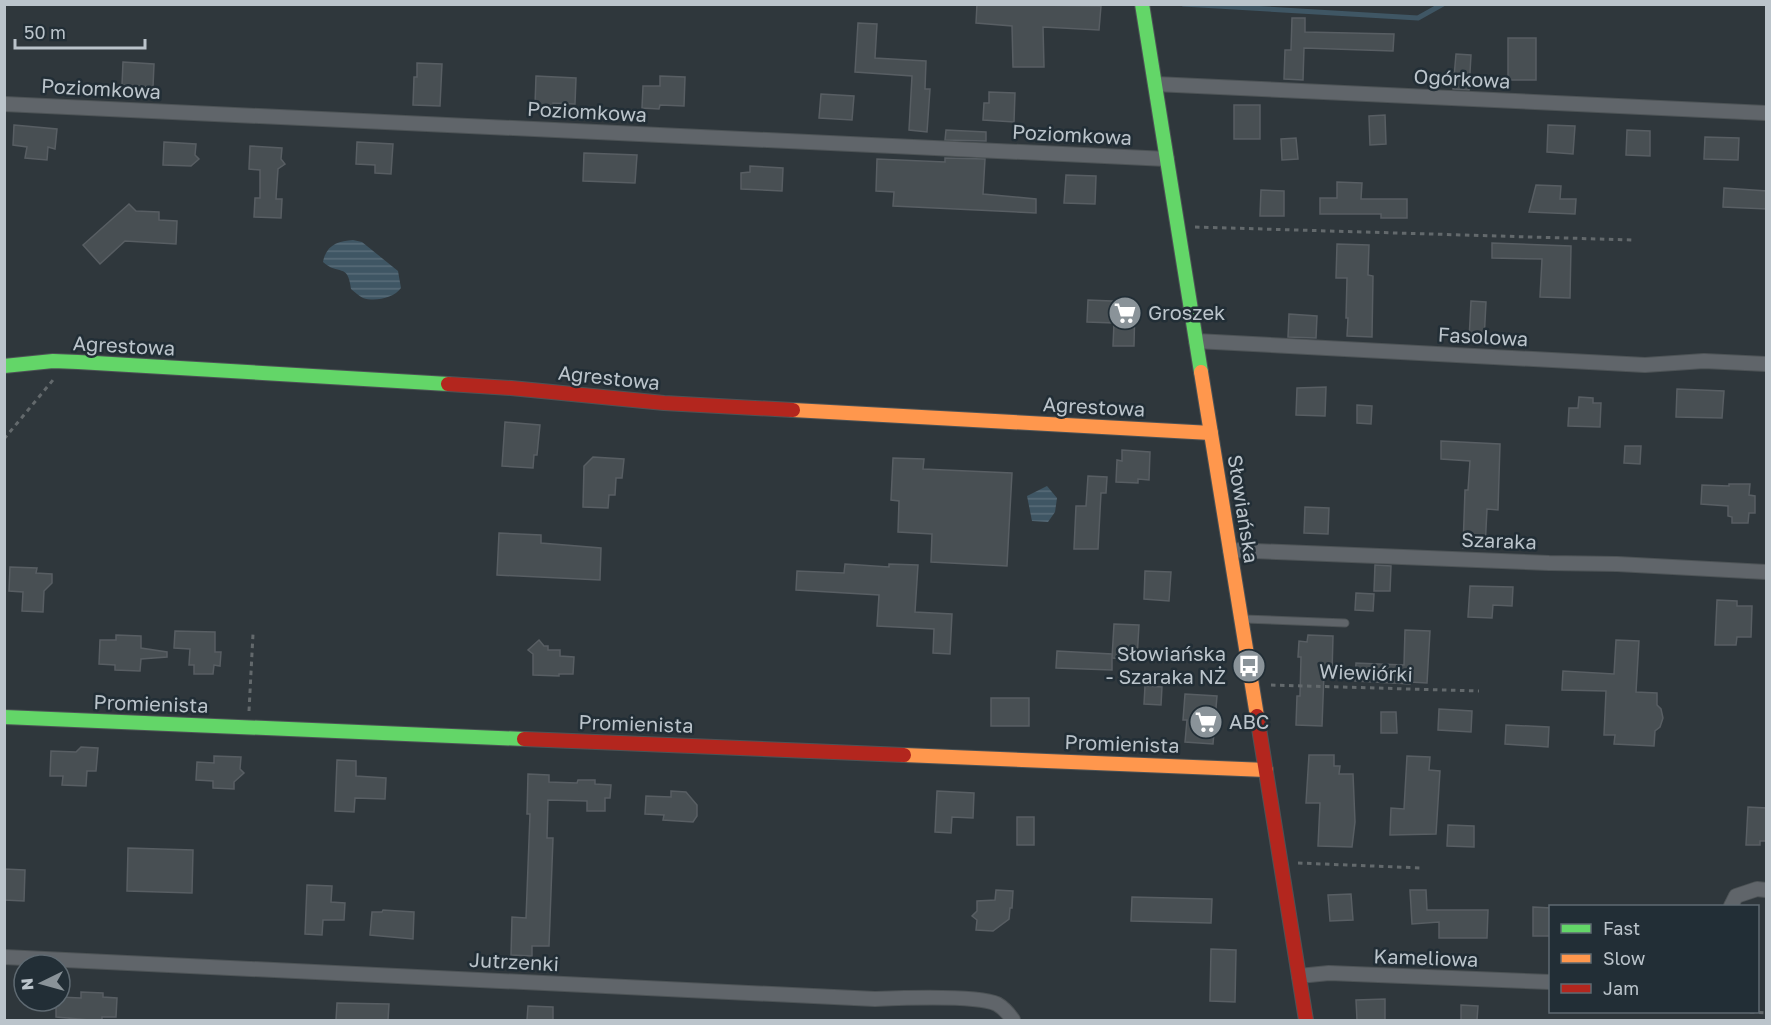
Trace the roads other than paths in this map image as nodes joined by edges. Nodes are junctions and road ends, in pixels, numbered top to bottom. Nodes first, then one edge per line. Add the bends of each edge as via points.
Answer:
1 (1142, 4) edge
2 (1155, 84) junction
3 (4, 104) edge
4 (1767, 114) edge
5 (1167, 159) junction
6 (1196, 341) junction
7 (1767, 364) edge
8 (4, 366) edge
9 (1211, 433) junction
10 (1230, 550) junction
11 (1767, 572) edge
12 (1241, 619) junction
13 (1345, 623) dead end
14 (4, 717) edge
15 (1266, 770) junction
16 (1767, 890) edge
17 (1732, 905) edge
18 (4, 957) edge
19 (1299, 976) junction
20 (1549, 982) edge
21 (1013, 1020) edge
22 (1306, 1020) edge

1 - 2 street, Słowiańska
2 - 4 street, Ogórkowa
2 - 5 street, Słowiańska
3 - 5 street, Poziomkowa
5 - 6 street, Słowiańska
6 - 7 street, Fasolowa via 1646,365 1704,361
6 - 9 street, Słowiańska
8 - 9 street, Agrestowa via 53,361 511,388 663,403
9 - 10 street, Słowiańska
10 - 11 street, Szaraka
10 - 12 street, Słowiańska
12 - 13 lane
12 - 15 street, Słowiańska
14 - 15 street, Promienista
15 - 19 street, Słowiańska
16 - 17 street via 1736,896
18 - 21 street, Jutrzenki via 875,999 975,1000 994,1002
19 - 20 street, Kameliowa via 1329,973
19 - 22 street, Słowiańska

